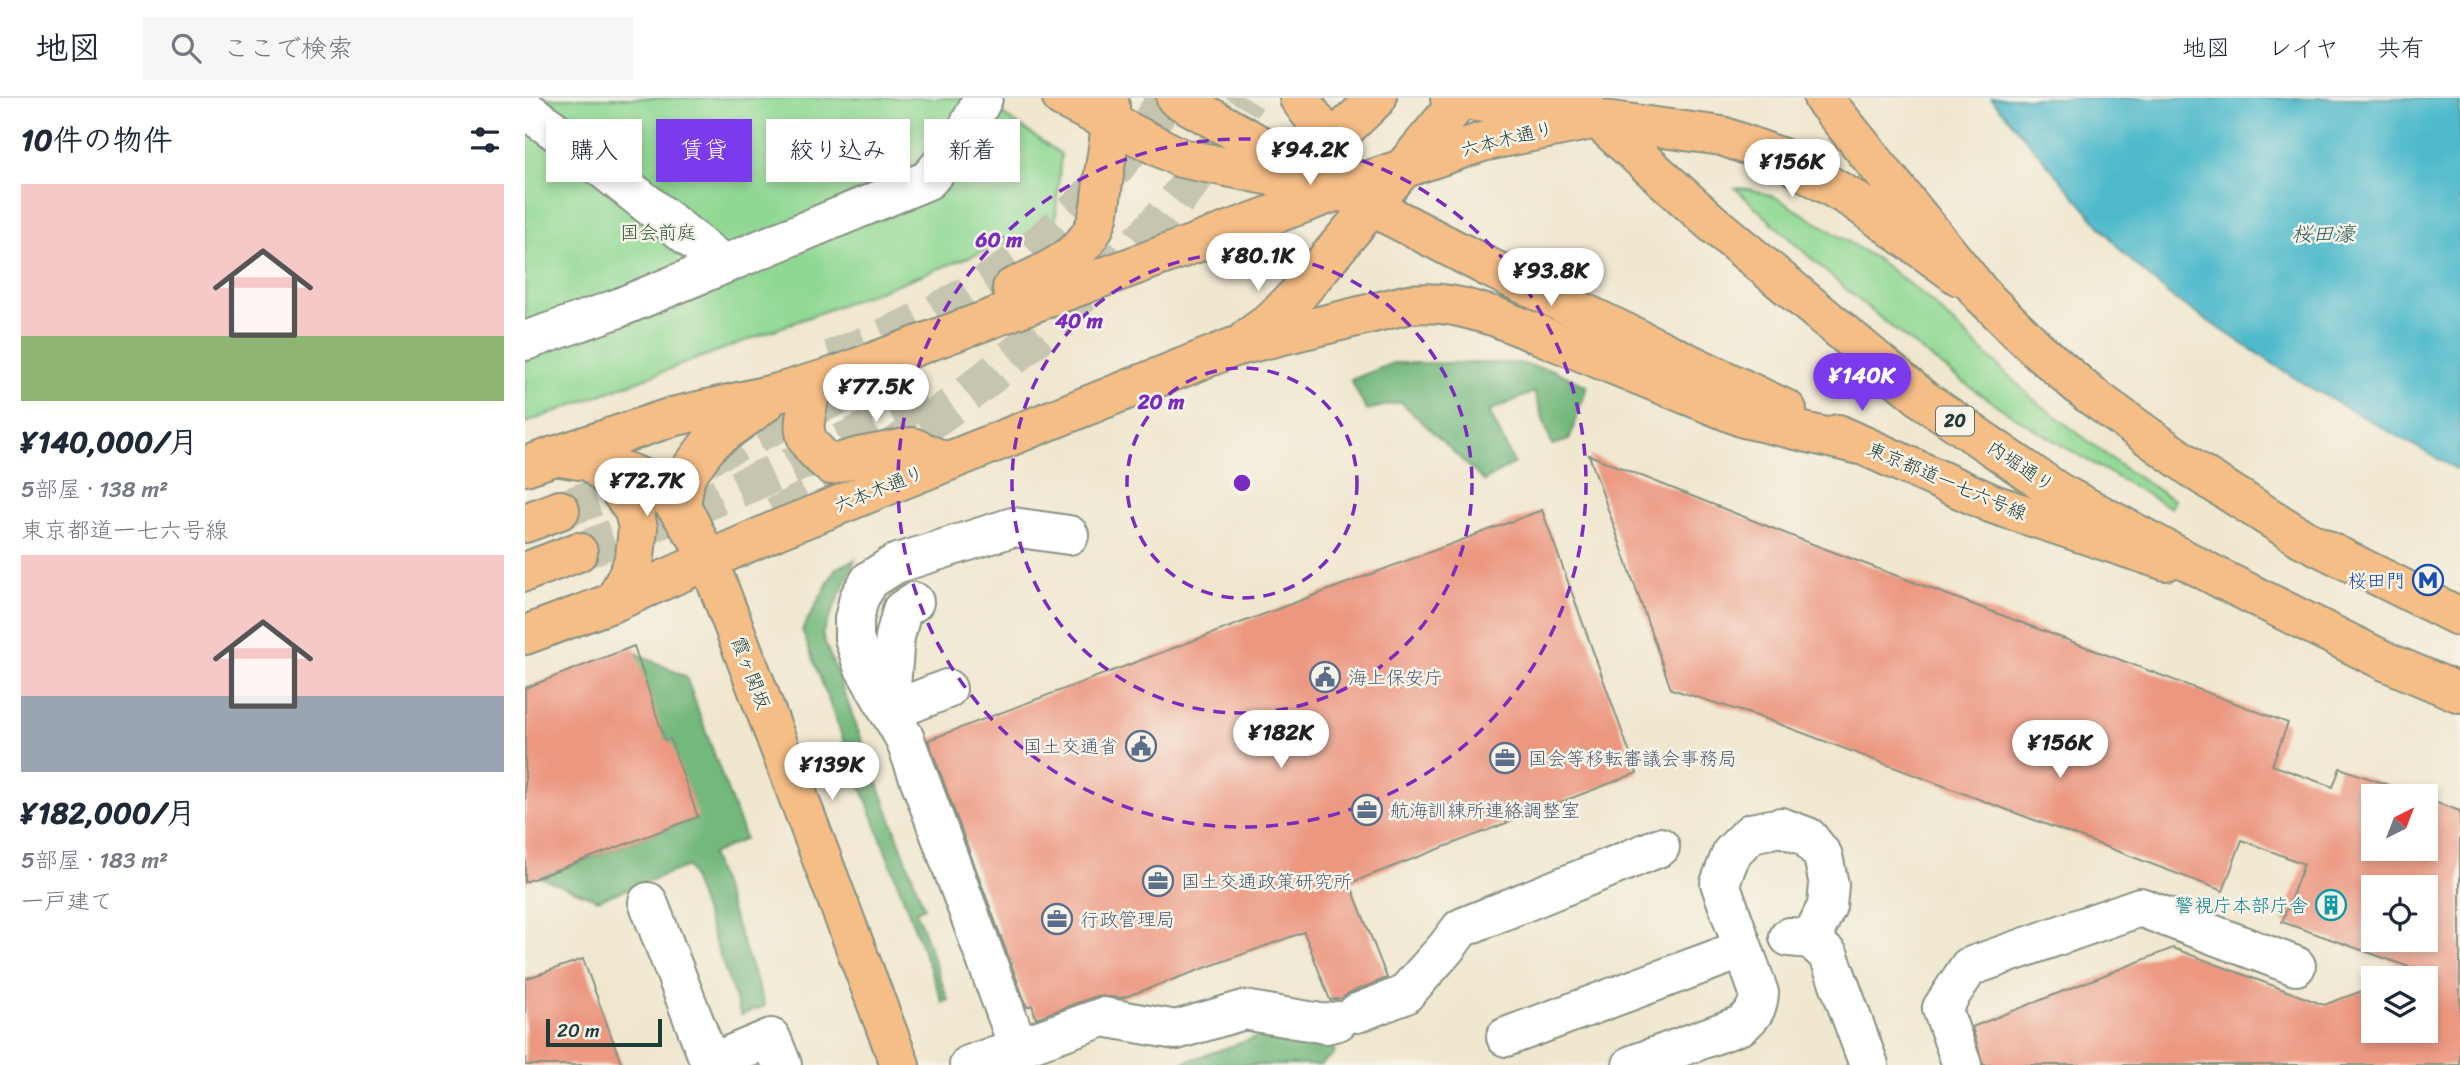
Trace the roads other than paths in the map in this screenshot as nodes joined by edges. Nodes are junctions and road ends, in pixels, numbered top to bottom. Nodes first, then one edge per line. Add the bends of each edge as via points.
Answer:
1 (983, 98) edge
2 (1062, 98) edge
3 (1176, 98) edge
4 (1299, 98) edge
5 (1377, 98) edge
6 (1823, 98) edge
7 (1457, 99) edge
8 (1585, 108) edge
9 (525, 109) edge
10 (1110, 111) edge
11 (1329, 144) junction
12 (1404, 168) junction
13 (1289, 172) junction
14 (1356, 198) junction
15 (1168, 254) junction
16 (723, 264) junction
17 (1982, 295) junction
18 (525, 341) edge
19 (1234, 347) junction
20 (808, 384) junction
21 (1860, 445) junction
22 (539, 461) edge
23 (592, 462) junction
24 (946, 462) junction
25 (560, 510) tunnel mouth
26 (525, 523) edge
27 (1069, 535) dead end
28 (577, 552) tunnel mouth
29 (708, 560) junction
30 (525, 572) edge
31 (2225, 581) junction
32 (614, 602) junction
33 (914, 602) dead end
34 (2460, 617) edge
35 (525, 635) edge
36 (947, 689) dead end
37 (2460, 693) edge
38 (889, 712) junction
39 (1661, 847) dead end
40 (648, 902) dead end
41 (1743, 949) junction
42 (2296, 966) dead end
43 (1506, 1037) dead end
44 (1030, 1056) edge
45 (711, 1064) edge
46 (782, 1065) edge
47 (900, 1065) edge
48 (969, 1065) edge
49 (1632, 1065) edge
50 (1869, 1065) edge
51 (1962, 1065) edge

1 - 16 lane via 961,141 928,180
2 - 10 main road, 東京都道一七六号線
3 - 13 main road, 東京都道一七六号線
4 - 11 main road
5 - 11 main road
6 - 17 main road
7 - 8 main road
7 - 12 main road
8 - 12 main road, 六本木通り
8 - 17 main road, 六本木通り via 1722,136 1780,157 1854,200
8 - 31 main road, 内堀通り / 20 via 1711,222 1924,400 2058,492
9 - 16 lane
10 - 13 main road, 東京都道一七六号線 via 1181,158
10 - 20 main road via 1098,217 1083,245 1055,268
11 - 13 main road
11 - 14 main road via 1340,178
12 - 14 main road
13 - 14 main road, 東京都道一七六号線
13 - 15 main road
14 - 15 main road
14 - 19 main road via 1314,274 1273,320
14 - 21 main road, 東京都道一七六号線 via 1490,268
15 - 20 main road
16 - 18 lane
17 - 34 main road via 2089,394 2199,473 2302,538
19 - 21 main road via 1409,304 1437,302 1496,317 1744,418
19 - 24 main road, 六本木通り
20 - 22 main road via 672,418
20 - 24 main road via 803,435 811,449 831,465 912,447
20 - 29 main road, 霞ヶ関坂 via 710,443 686,475 681,505
21 - 31 main road, 東京都道一七六号線 via 1993,504
22 - 23 main road
23 - 29 main road via 625,469 665,494 679,507
23 - 32 main road via 634,511 638,528 632,565
24 - 29 main road, 六本木通り
25 - 26 main road
27 - 38 lane via 1013,527 895,564 870,580 859,598 853,638
28 - 30 main road
29 - 32 main road, 六本木通り
29 - 47 main road, 霞ヶ関坂
31 - 37 main road, 内堀通り / 20
32 - 35 main road, 六本木通り
33 - 38 lane via 902,610 895,637
36 - 38 lane
38 - 44 lane via 904,737
39 - 44 lane via 1461,928 1404,995 1326,1024 1244,1010 1176,1030 1103,1017
40 - 45 lane
41 - 43 lane
41 - 49 lane via 1759,993 1753,1015 1741,1025
41 - 50 lane via 1720,883 1732,852 1751,833 1781,827 1808,837 1823,856 1829,885 1827,906 1800,938 1829,956
42 - 51 lane via 2140,907 1969,967 1942,1008
44 - 48 lane
45 - 46 lane via 771,1038

